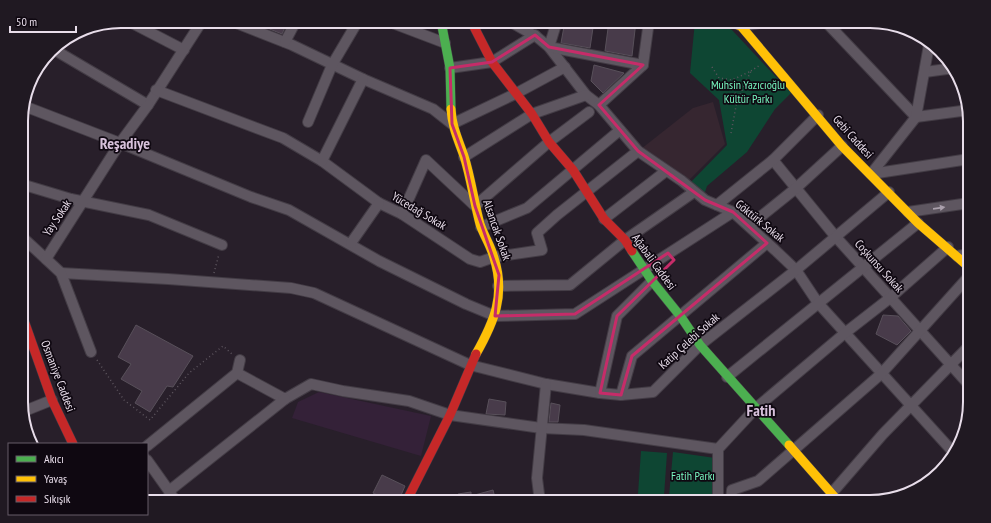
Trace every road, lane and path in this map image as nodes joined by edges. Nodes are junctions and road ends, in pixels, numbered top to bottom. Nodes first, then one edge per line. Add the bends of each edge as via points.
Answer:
1 (142, 28) edge
2 (198, 28) edge
3 (249, 28) edge
4 (292, 28) edge
5 (354, 28) edge
6 (405, 28) edge
7 (442, 28) edge
8 (474, 28) edge
9 (522, 28) edge
10 (555, 28) edge
11 (648, 28) edge
12 (745, 28) edge
13 (832, 28) edge
14 (535, 35) junction
15 (285, 42) junction
16 (445, 43) junction
17 (549, 47) junction
18 (184, 50) junction
19 (929, 50) edge
20 (59, 52) edge
21 (492, 62) junction
22 (332, 64) junction
23 (643, 65) junction
24 (712, 67) dead end
25 (450, 68) junction
26 (565, 68) junction
27 (946, 69) edge
28 (925, 72) junction
29 (363, 79) junction
30 (732, 80) junction
31 (156, 90) junction
32 (515, 94) junction
33 (586, 95) junction
34 (736, 101) junction
35 (148, 105) junction
36 (599, 105) junction
37 (29, 108) edge
38 (962, 111) edge
39 (589, 112) dead end
40 (532, 114) junction
41 (818, 115) junction
42 (916, 117) junction
43 (308, 122) dead end
44 (452, 124) junction
45 (620, 130) junction
46 (730, 133) dead end
47 (549, 142) junction
48 (120, 143) junction
49 (842, 146) junction
50 (638, 151) junction
51 (464, 157) junction
52 (773, 160) junction
53 (963, 160) edge
54 (322, 161) junction
55 (573, 170) junction
56 (666, 171) junction
57 (871, 174) junction
58 (28, 186) edge
59 (795, 189) junction
60 (694, 192) junction
61 (889, 192) junction
62 (586, 193) junction
63 (83, 202) junction
64 (379, 202) junction
65 (963, 204) edge
66 (717, 205) junction
67 (474, 206) junction
68 (733, 212) junction
69 (908, 212) junction
70 (402, 214) junction
71 (604, 219) junction
72 (918, 222) junction
73 (749, 226) junction
74 (481, 227) junction
75 (835, 236) junction
76 (625, 240) junction
77 (28, 242) edge
78 (351, 243) junction
79 (767, 243) junction
80 (222, 245) joint
81 (948, 247) junction
82 (963, 255) edge
83 (957, 256) junction
84 (494, 257) junction
85 (46, 258) junction
86 (963, 262) edge
87 (863, 268) junction
88 (644, 269) junction
89 (796, 270) junction
90 (61, 274) junction
91 (652, 281) junction
92 (211, 282) junction
93 (963, 283) edge
94 (498, 286) junction
95 (890, 298) junction
96 (818, 303) junction
97 (495, 316) junction
98 (681, 317) junction
99 (920, 332) junction
100 (845, 333) junction
101 (28, 342) edge
102 (700, 345) junction
103 (92, 352) joint
104 (963, 352) edge
105 (240, 360) joint
106 (470, 365) junction
107 (950, 366) junction
108 (237, 373) junction
109 (881, 374) junction
110 (726, 377) junction
111 (963, 379) edge
112 (546, 384) junction
113 (600, 393) junction
114 (621, 396) junction
115 (285, 399) junction
116 (52, 400) junction
117 (910, 406) junction
118 (756, 408) junction
119 (29, 409) edge
120 (450, 415) junction
121 (541, 428) junction
122 (73, 443) edge
123 (148, 445) edge
124 (950, 448) edge
125 (718, 449) junction
126 (795, 451) junction
127 (148, 461) edge
128 (169, 491) junction
129 (172, 495) edge
130 (410, 495) edge
131 (539, 495) edge
132 (718, 495) edge
133 (732, 495) edge
134 (830, 495) edge
135 (836, 495) edge

1 - 18 street
2 - 18 street, Yay Sokak
3 - 15 street
4 - 15 street
5 - 22 street
6 - 16 street
7 - 16 street, Alsancak Sokak
8 - 21 street, Ağabali Caddesi
9 - 14 street, Göktürk Sokak
10 - 17 street
11 - 23 street
12 - 41 street, Gebi Caddesi
13 - 42 street
14 - 17 street, Göktürk Sokak
14 - 21 street
15 - 22 street
16 - 25 street, Alsancak Sokak
17 - 23 street
17 - 26 street, Göktürk Sokak
18 - 31 street, Yay Sokak
19 - 28 street
20 - 35 street
21 - 25 street
21 - 32 street, Ağabali Caddesi
22 - 29 street
22 - 43 street
23 - 36 street
24 - 30 path via 719,78
25 - 44 street, Alsancak Sokak
26 - 32 street
26 - 33 street, Göktürk Sokak
27 - 28 street
28 - 42 street
29 - 44 street via 433,109
29 - 54 street
30 - 34 path
30 - 34 path via 751,71
31 - 35 street, Yay Sokak
31 - 54 street, Yücedağ Sokak via 283,138
32 - 40 street, Ağabali Caddesi
32 - 44 street
33 - 36 street, Göktürk Sokak
33 - 40 street
34 - 46 path
35 - 48 street, Yay Sokak
36 - 45 street, Göktürk Sokak
37 - 48 street
38 - 42 street
39 - 47 street
40 - 47 street, Ağabali Caddesi
40 - 51 street
41 - 49 street, Gebi Caddesi
41 - 52 street
42 - 57 street
44 - 51 street, Alsancak Sokak
45 - 50 street, Göktürk Sokak
45 - 55 street
47 - 55 street, Ağabali Caddesi
47 - 67 street
48 - 63 street, Yay Sokak
48 - 78 street via 289,210
49 - 57 street, Gebi Caddesi
49 - 59 street
50 - 56 street, Göktürk Sokak
50 - 62 street, Yücedağ Sokak
51 - 67 street, Alsancak Sokak
52 - 59 street, Coşkunsu Sokak
52 - 66 street
53 - 57 street
54 - 64 street, Yücedağ Sokak
55 - 62 street, Ağabali Caddesi
55 - 74 street via 527,208
56 - 60 street, Göktürk Sokak
56 - 71 street
57 - 61 street, Gebi Caddesi
58 - 63 street
59 - 73 street
59 - 75 street, Coşkunsu Sokak
60 - 66 street, Göktürk Sokak
60 - 76 street
61 - 69 street, Gebi Caddesi
61 - 75 street, Katip Çelebi Sokak
62 - 71 street, Ağabali Caddesi
62 - 84 street, Yücedağ Sokak via 537,233 542,250
63 - 80 street via 149,215
63 - 85 street, Yay Sokak
64 - 70 street, Yücedağ Sokak
64 - 78 street
69 -> 65 street
66 - 68 street, Göktürk Sokak
67 - 70 street via 426,160
67 - 74 street, Alsancak Sokak
68 - 73 street, Göktürk Sokak
68 - 88 street
69 - 72 street, Gebi Caddesi
70 - 84 street, Yücedağ Sokak via 470,259 480,262
71 - 76 street, Ağabali Caddesi
72 - 81 street, Gebi Caddesi
72 - 87 street
73 - 79 street, Göktürk Sokak
74 - 84 street, Alsancak Sokak
75 - 87 street, Coşkunsu Sokak
75 - 89 street, Katip Çelebi Sokak
76 - 88 street, Ağabali Caddesi
76 - 94 street via 570,285
77 - 85 street
78 - 97 street via 379,261
79 - 89 street, Göktürk Sokak
79 - 98 street
80 - 92 path
81 - 83 street, Gebi Caddesi
81 - 95 street
82 - 83 street
83 - 86 street, Gebi Caddesi
84 - 94 street, Alsancak Sokak via 499,275
85 - 90 street
87 - 95 street, Coşkunsu Sokak
87 - 96 street
88 - 91 street, Ağabali Caddesi
88 - 97 street via 575,314
89 - 96 street, Göktürk Sokak
89 - 102 street, Katip Çelebi Sokak
90 - 92 street, Katip Çelebi Sokak
90 - 103 street
91 - 98 street, Ağabali Caddesi
91 - 113 street via 618,316
92 - 106 street, Katip Çelebi Sokak via 291,288 314,293
93 - 99 street
94 - 97 street, Alsancak Sokak
95 - 99 street, Coşkunsu Sokak
95 - 100 street
96 - 100 street, Göktürk Sokak
96 - 110 street
97 - 106 street, Alsancak Sokak
98 - 102 street, Ağabali Caddesi
98 - 114 street via 632,356
99 - 107 street, Coşkunsu Sokak
99 - 109 street
100 - 109 street, Göktürk Sokak
100 - 118 street
101 - 116 street, Osmaniye Caddesi
102 - 110 street, Ağabali Caddesi
102 - 114 street, Katip Çelebi Sokak via 653,392
103 - 105 path via 124,400 150,420 189,373 223,346
104 - 107 street
105 - 108 street
106 - 112 street, Katip Çelebi Sokak
106 - 120 street, Alsancak Sokak
107 - 111 street, Coşkunsu Sokak
107 - 117 street
108 - 115 street
108 - 123 street
109 - 117 street, Göktürk Sokak
109 - 126 street
110 - 118 street, Ağabali Caddesi
112 - 113 street, Katip Çelebi Sokak
112 - 121 street
113 - 114 street, Katip Çelebi Sokak
115 - 120 street via 311,384 409,401
115 - 128 street
116 - 119 street
116 - 122 street, Osmaniye Caddesi
117 - 124 street, Göktürk Sokak
117 - 135 street via 883,434
118 - 125 street
118 - 126 street, Ağabali Caddesi
120 - 121 street
120 - 130 street, Alsancak Sokak
121 - 125 street via 584,430
121 - 131 street via 537,478
125 - 132 street
126 - 133 street via 758,481 732,490
126 - 134 street, Ağabali Caddesi
127 - 128 street
128 - 129 street

